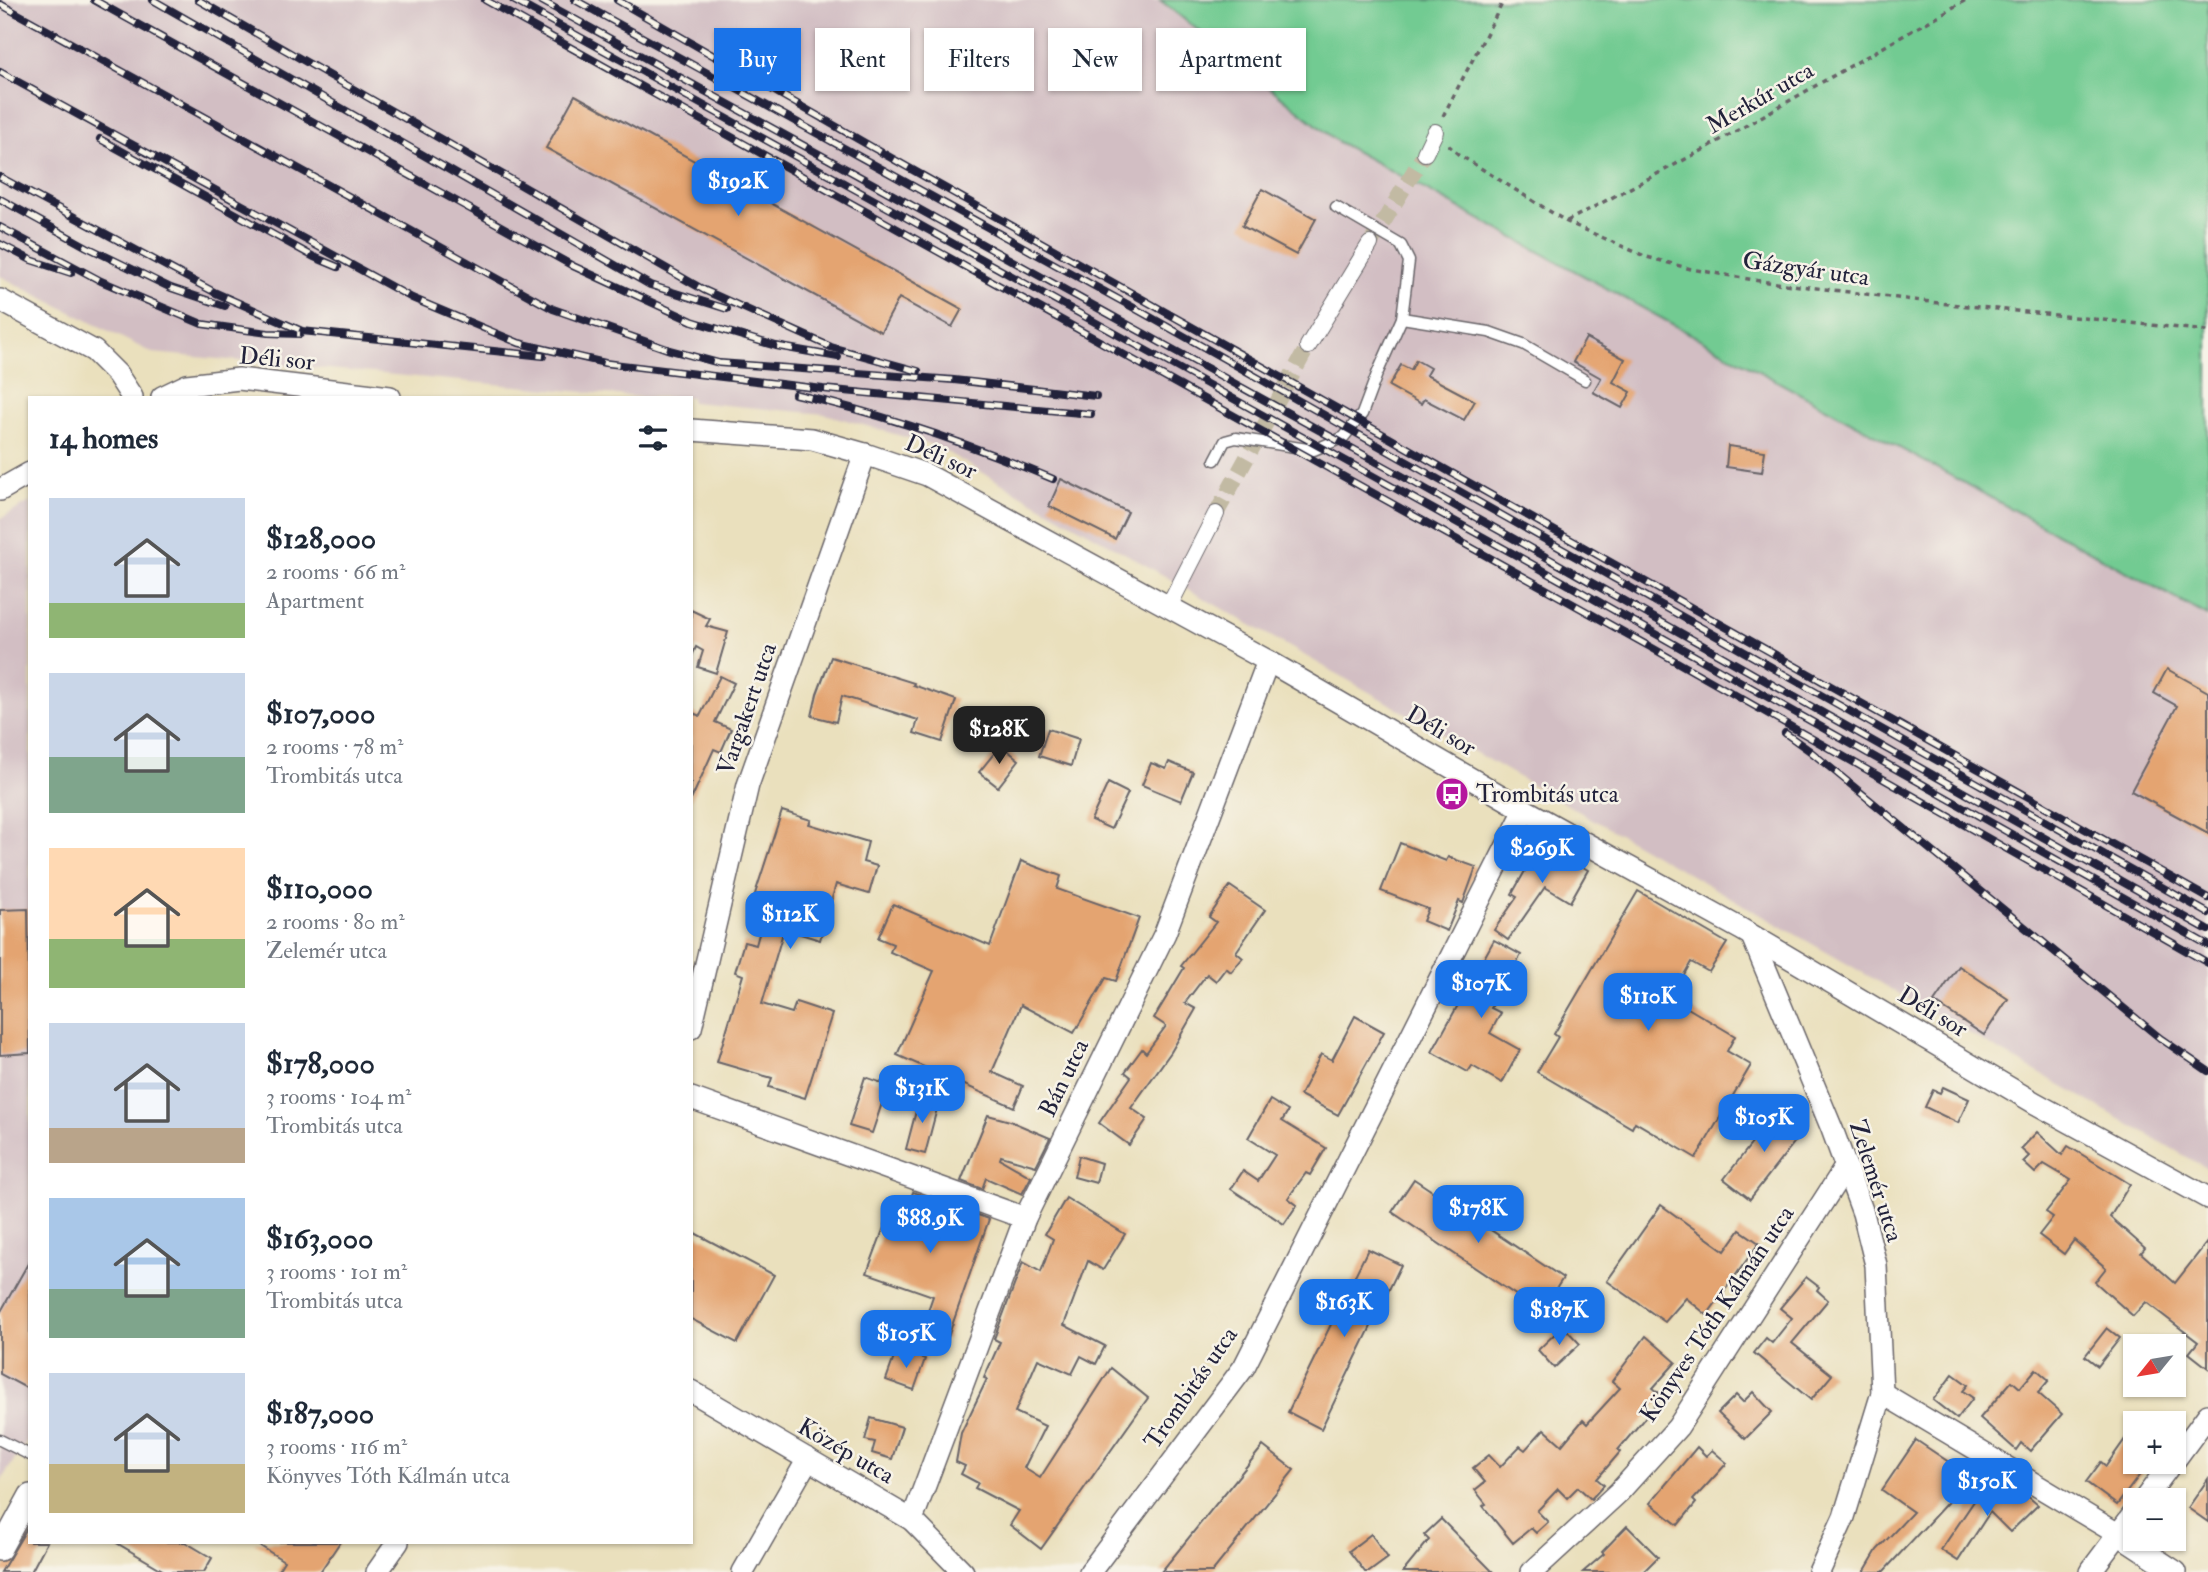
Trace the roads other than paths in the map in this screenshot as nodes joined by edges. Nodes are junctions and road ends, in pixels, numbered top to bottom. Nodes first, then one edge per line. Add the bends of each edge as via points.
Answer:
1 (1435, 132) road end
2 (1425, 153) tunnel mouth
3 (1336, 207) dead end
4 (1370, 244) tunnel mouth
5 (0, 300) edge
6 (1402, 318) junction
7 (1308, 346) tunnel mouth
8 (1585, 380) dead end
9 (131, 396) edge
10 (164, 396) edge
11 (382, 396) edge
12 (693, 430) edge
13 (865, 454) junction
14 (1215, 460) dead end
15 (28, 474) edge
16 (0, 490) edge
17 (1216, 514) tunnel mouth
18 (1169, 606) junction
19 (1268, 661) junction
20 (1525, 810) junction
21 (1752, 936) junction
22 (693, 1019) edge
23 (693, 1099) edge
24 (1846, 1166) junction
25 (2208, 1198) edge
26 (1025, 1218) junction
27 (693, 1392) edge
28 (1882, 1393) junction
29 (2208, 1415) edge
30 (0, 1440) edge
31 (2186, 1444) edge
32 (28, 1454) edge
33 (808, 1459) junction
34 (28, 1499) edge
35 (912, 1520) junction
36 (2123, 1528) edge
37 (2118, 1534) junction
38 (397, 1544) edge
39 (0, 1550) edge
40 (377, 1572) edge
41 (743, 1572) edge
42 (962, 1572) edge
43 (1090, 1572) edge
44 (1532, 1572) edge
45 (1819, 1572) edge
46 (2090, 1572) edge
47 (2176, 1572) edge

1 - 2 street
3 - 6 lane via 1401,245 1409,261
4 - 7 street
5 - 9 street via 94,351
6 - 8 lane via 1489,332 1523,344
6 - 14 lane via 1362,414 1344,437 1314,450 1236,438 1225,441
10 - 11 street, Déli sor via 187,385 239,379
12 - 13 street, Déli sor via 812,439
13 - 18 street, Déli sor via 927,475
13 - 22 street, Vargakert utca via 748,785
15 - 16 street
17 - 18 street
18 - 19 street, Déli sor
19 - 20 street, Déli sor
19 - 26 street, Bán utca via 1165,933
20 - 21 street, Déli sor
20 - 43 street, Trombitás utca via 1244,1367
21 - 24 street, Zelemér utca
21 - 25 street, Déli sor via 2035,1103
23 - 26 street
24 - 28 street, Zelemér utca via 1876,1265
24 - 44 street, Könyves Tóth Kálmán utca via 1678,1427 1619,1492
26 - 35 street, Bán utca
27 - 33 street, Közép utca
28 - 37 street
28 - 45 street, Zelemér utca via 1844,1517
29 - 31 street
30 - 32 lane
33 - 35 street, Közép utca
33 - 41 street
34 - 39 street
35 - 42 street, Közép utca
36 - 37 street
37 - 46 street
37 - 47 street
38 - 40 street

